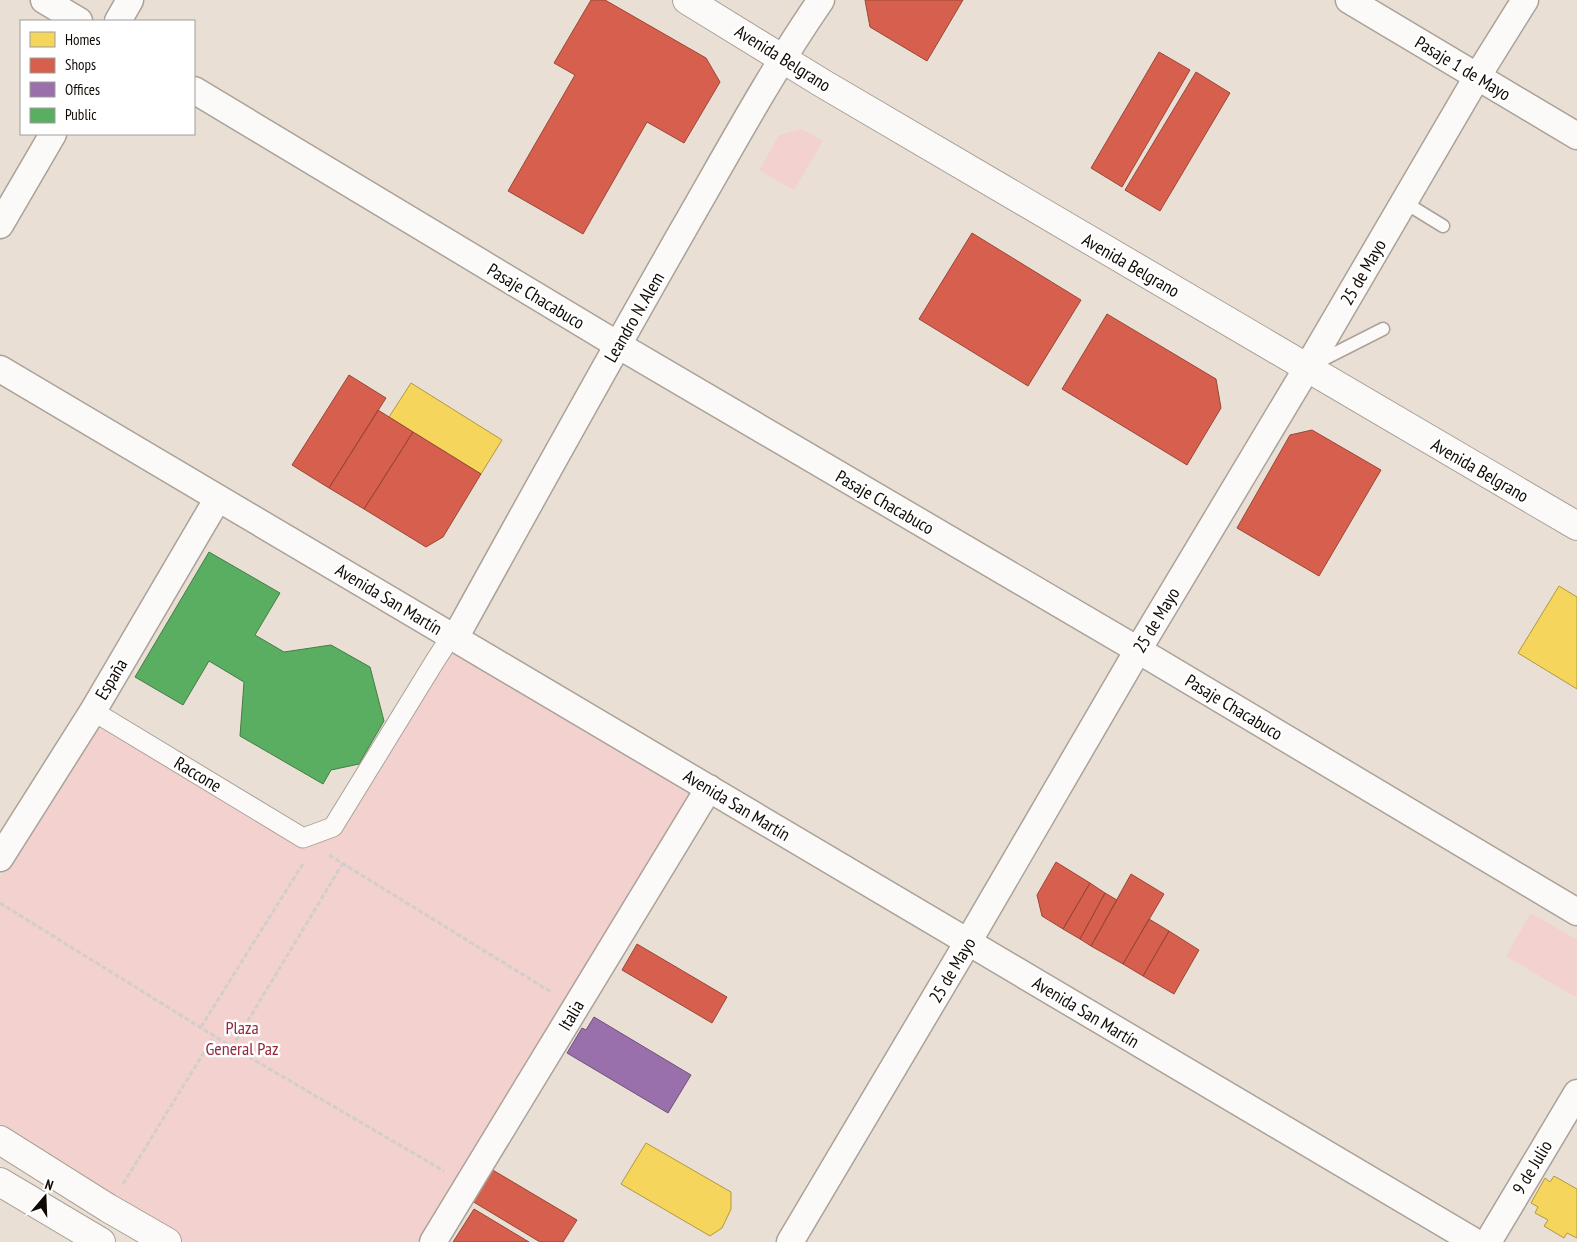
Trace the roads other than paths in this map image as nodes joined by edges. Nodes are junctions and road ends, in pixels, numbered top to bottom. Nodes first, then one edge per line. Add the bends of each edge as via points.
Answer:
1 (44, 0) edge
2 (130, 0) edge
3 (687, 0) edge
4 (821, 0) edge
5 (1348, 0) edge
6 (1525, 0) edge
7 (77, 20) edge
8 (119, 20) edge
9 (783, 59) junction
10 (1477, 77) junction
11 (195, 91) edge
12 (52, 135) edge
13 (1577, 136) edge
14 (1404, 202) junction
15 (0, 225) edge
16 (1443, 226) dead end
17 (1383, 329) dead end
18 (618, 345) junction
19 (1307, 368) junction
20 (0, 369) edge
21 (218, 498) junction
22 (1577, 526) edge
23 (455, 638) junction
24 (1138, 650) junction
25 (93, 710) junction
26 (708, 788) junction
27 (0, 858) edge
28 (1577, 912) edge
29 (968, 942) junction
30 (1577, 1093) edge
31 (0, 1140) edge
32 (0, 1182) edge
33 (792, 1241) edge
34 (101, 1242) edge
35 (167, 1242) edge
36 (433, 1242) edge
37 (1475, 1242) edge
38 (1488, 1242) edge

1 - 7 street
2 - 8 street
3 - 9 street, Avenida Belgrano
4 - 9 street, Leandro N. Alem
5 - 10 street, Pasaje 1 de Mayo
6 - 10 street, 25 de Mayo
9 - 18 street, Leandro N. Alem
9 - 19 street, Avenida Belgrano
10 - 13 street, Pasaje 1 de Mayo
10 - 14 street, 25 de Mayo
11 - 18 street, Pasaje Chacabuco
12 - 15 street
14 - 16 lane
14 - 19 street, 25 de Mayo
17 - 19 lane
18 - 23 street, Leandro N. Alem
18 - 24 street, Pasaje Chacabuco
19 - 22 street, Avenida Belgrano
19 - 24 street, 25 de Mayo
20 - 21 street, Avenida San Martín
21 - 23 street, Avenida San Martín
21 - 25 street, España
23 - 25 street, Raccone via 446,644 333,827 309,842
23 - 26 street, Avenida San Martín
24 - 28 street, Pasaje Chacabuco
24 - 29 street, 25 de Mayo
25 - 27 street, España
26 - 29 street, Avenida San Martín
26 - 36 street, Italia
29 - 33 street, 25 de Mayo
29 - 37 street, Avenida San Martín
30 - 38 street, 9 de Julio
31 - 35 street
32 - 34 street

